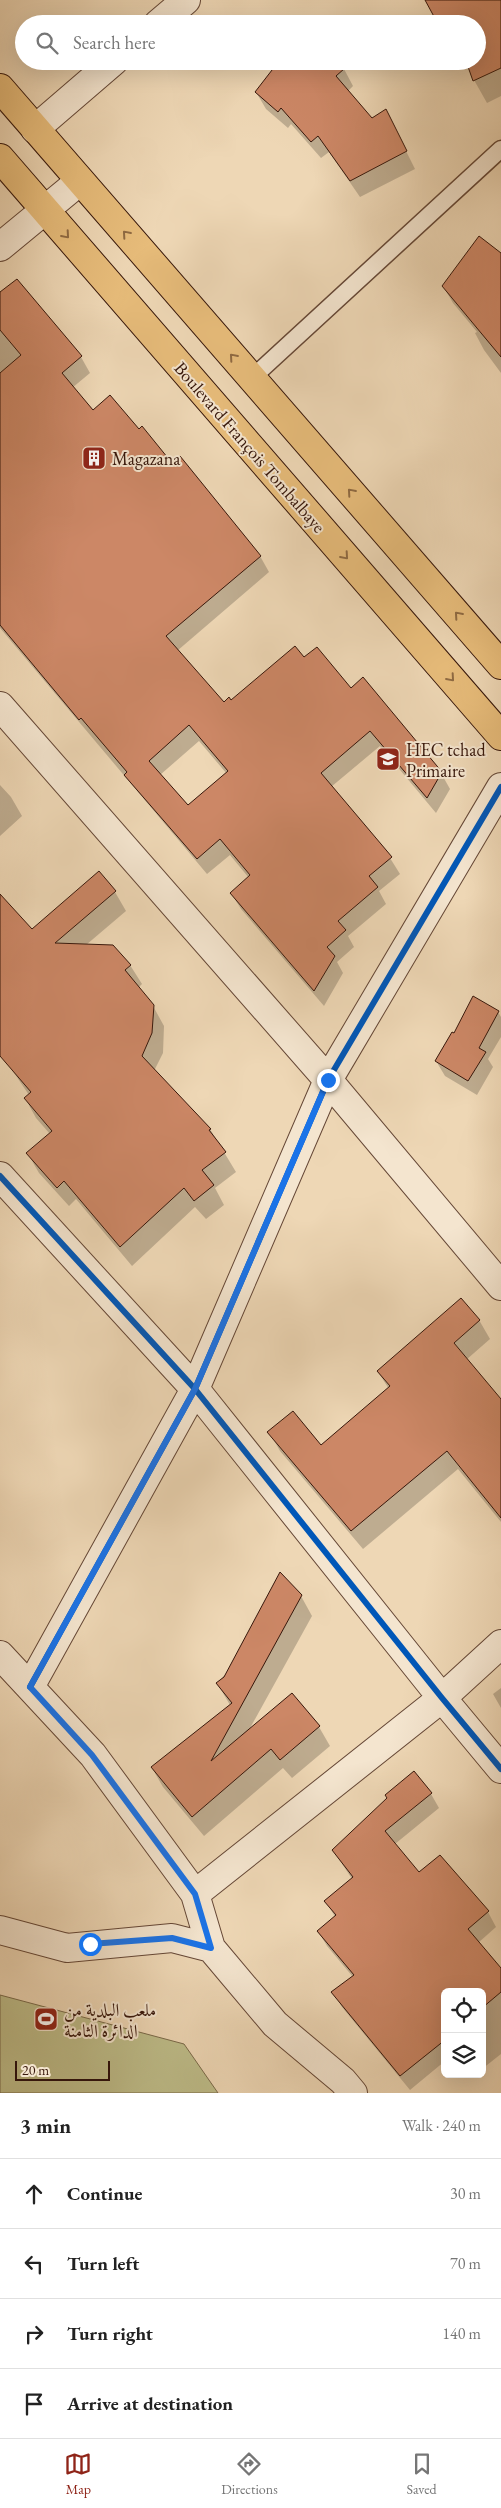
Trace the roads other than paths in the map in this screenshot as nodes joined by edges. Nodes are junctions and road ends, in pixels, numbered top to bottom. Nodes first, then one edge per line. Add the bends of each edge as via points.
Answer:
1 (186, 0) edge
2 (168, 15) edge
3 (104, 70) edge
4 (0, 88) edge
5 (35, 129) junction
6 (501, 149) edge
7 (0, 158) edge
8 (80, 181) junction
9 (44, 210) junction
10 (0, 247) edge
11 (252, 378) junction
12 (501, 665) edge
13 (0, 706) edge
14 (501, 736) edge
15 (501, 787) edge
16 (328, 1080) junction
17 (0, 1176) edge
18 (501, 1286) edge
19 (195, 1389) junction
20 (501, 1644) edge
21 (0, 1655) edge
22 (30, 1687) junction
23 (442, 1698) junction
24 (501, 1769) edge
25 (195, 1894) junction
26 (0, 1930) edge
27 (211, 1948) junction
28 (340, 2089) edge

1 - 2 street
3 - 5 street
4 - 5 main road
5 - 8 main road
6 - 11 lane
7 - 9 main road, Boulevard François Tombalbaye
8 - 9 street
11 -> 8 main road
9 - 10 street
9 -> 14 main road, Boulevard François Tombalbaye
12 -> 11 main road
13 - 16 street
15 - 16 street
16 - 18 street
16 - 19 street
17 - 19 street
19 - 22 street
19 - 23 street
20 - 23 street
21 - 22 street
22 - 25 street via 92,1755
23 - 24 street
23 - 25 street
25 - 27 street
26 - 27 street via 67,1948 172,1938
27 - 28 street via 275,2024

